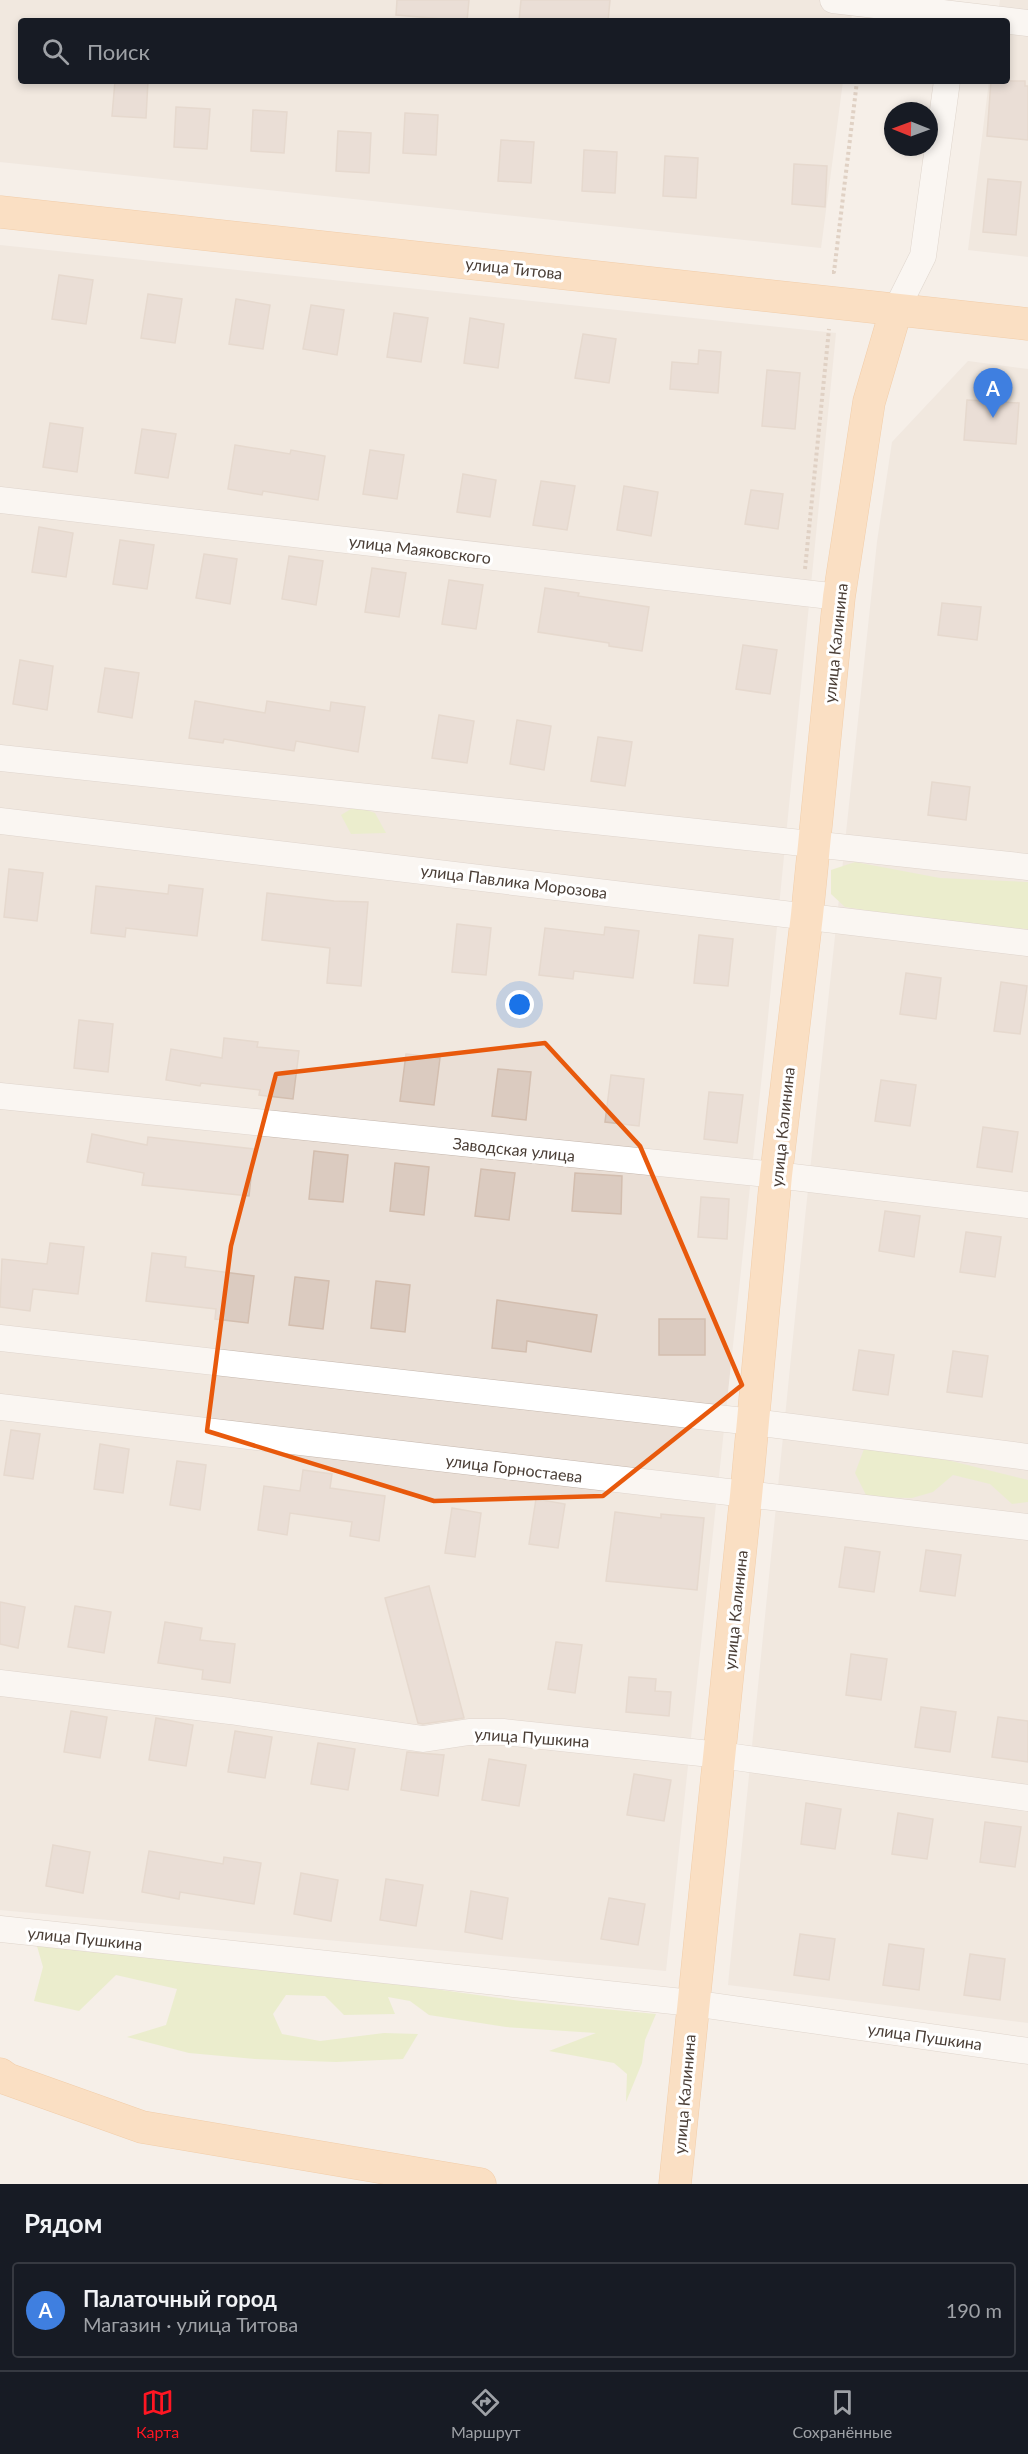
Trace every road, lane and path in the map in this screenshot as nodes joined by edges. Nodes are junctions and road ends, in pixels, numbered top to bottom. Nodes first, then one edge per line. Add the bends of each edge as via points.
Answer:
1 (833, 0) edge
2 (957, 12) edge
3 (996, 18) edge
4 (1010, 20) edge
5 (1028, 23) edge
6 (857, 84) edge
7 (947, 84) edge
8 (0, 212) edge
9 (834, 272) dead end
10 (896, 310) junction
11 (1028, 324) edge
12 (829, 328) dead end
13 (0, 500) edge
14 (803, 593) junction
15 (839, 597) junction
16 (0, 758) edge
17 (0, 821) edge
18 (813, 843) junction
19 (1028, 867) edge
20 (807, 915) junction
21 (1028, 943) edge
22 (0, 1096) edge
23 (776, 1175) junction
24 (1028, 1205) edge
25 (0, 1338) edge
26 (0, 1407) edge
27 (753, 1422) junction
28 (1028, 1457) edge
29 (746, 1496) junction
30 (1028, 1527) edge
31 (0, 1683) edge
32 (720, 1755) junction
33 (1028, 1798) edge
34 (0, 1929) edge
35 (692, 2003) junction
36 (1028, 2051) edge
37 (0, 2074) edge
38 (480, 2184) edge
39 (675, 2184) edge

1 - 2 street
2 - 3 street
4 - 5 street
6 - 9 path
7 - 10 street, улица Калинина via 923,256
8 - 10 main road, улица Титова
10 - 11 main road, улица Титова
10 - 15 main road, улица Калинина via 868,402
12 - 14 path
13 - 14 street, улица Маяковского
14 - 15 street, улица Маяковского
15 - 18 main road, улица Калинина
16 - 18 street
17 - 20 street, улица Павлика Морозова
18 - 19 street
18 - 20 main road, улица Калинина
20 - 21 street, улица Павлика Морозова
20 - 23 main road, улица Калинина
22 - 23 street, Заводская улица
23 - 24 street, Заводская улица
23 - 27 main road, улица Калинина
25 - 27 street
26 - 29 street, улица Горностаева
27 - 28 street
27 - 29 main road, улица Калинина
29 - 30 street, улица Горностаева
29 - 32 main road, улица Калинина
31 - 32 street, улица Пушкина via 423,1739 503,1732
32 - 33 street, улица Пушкина
32 - 35 main road, улица Калинина
34 - 35 street, улица Пушкина
35 - 36 street, улица Пушкина
35 - 39 main road, улица Калинина
37 - 38 main road via 142,2127

